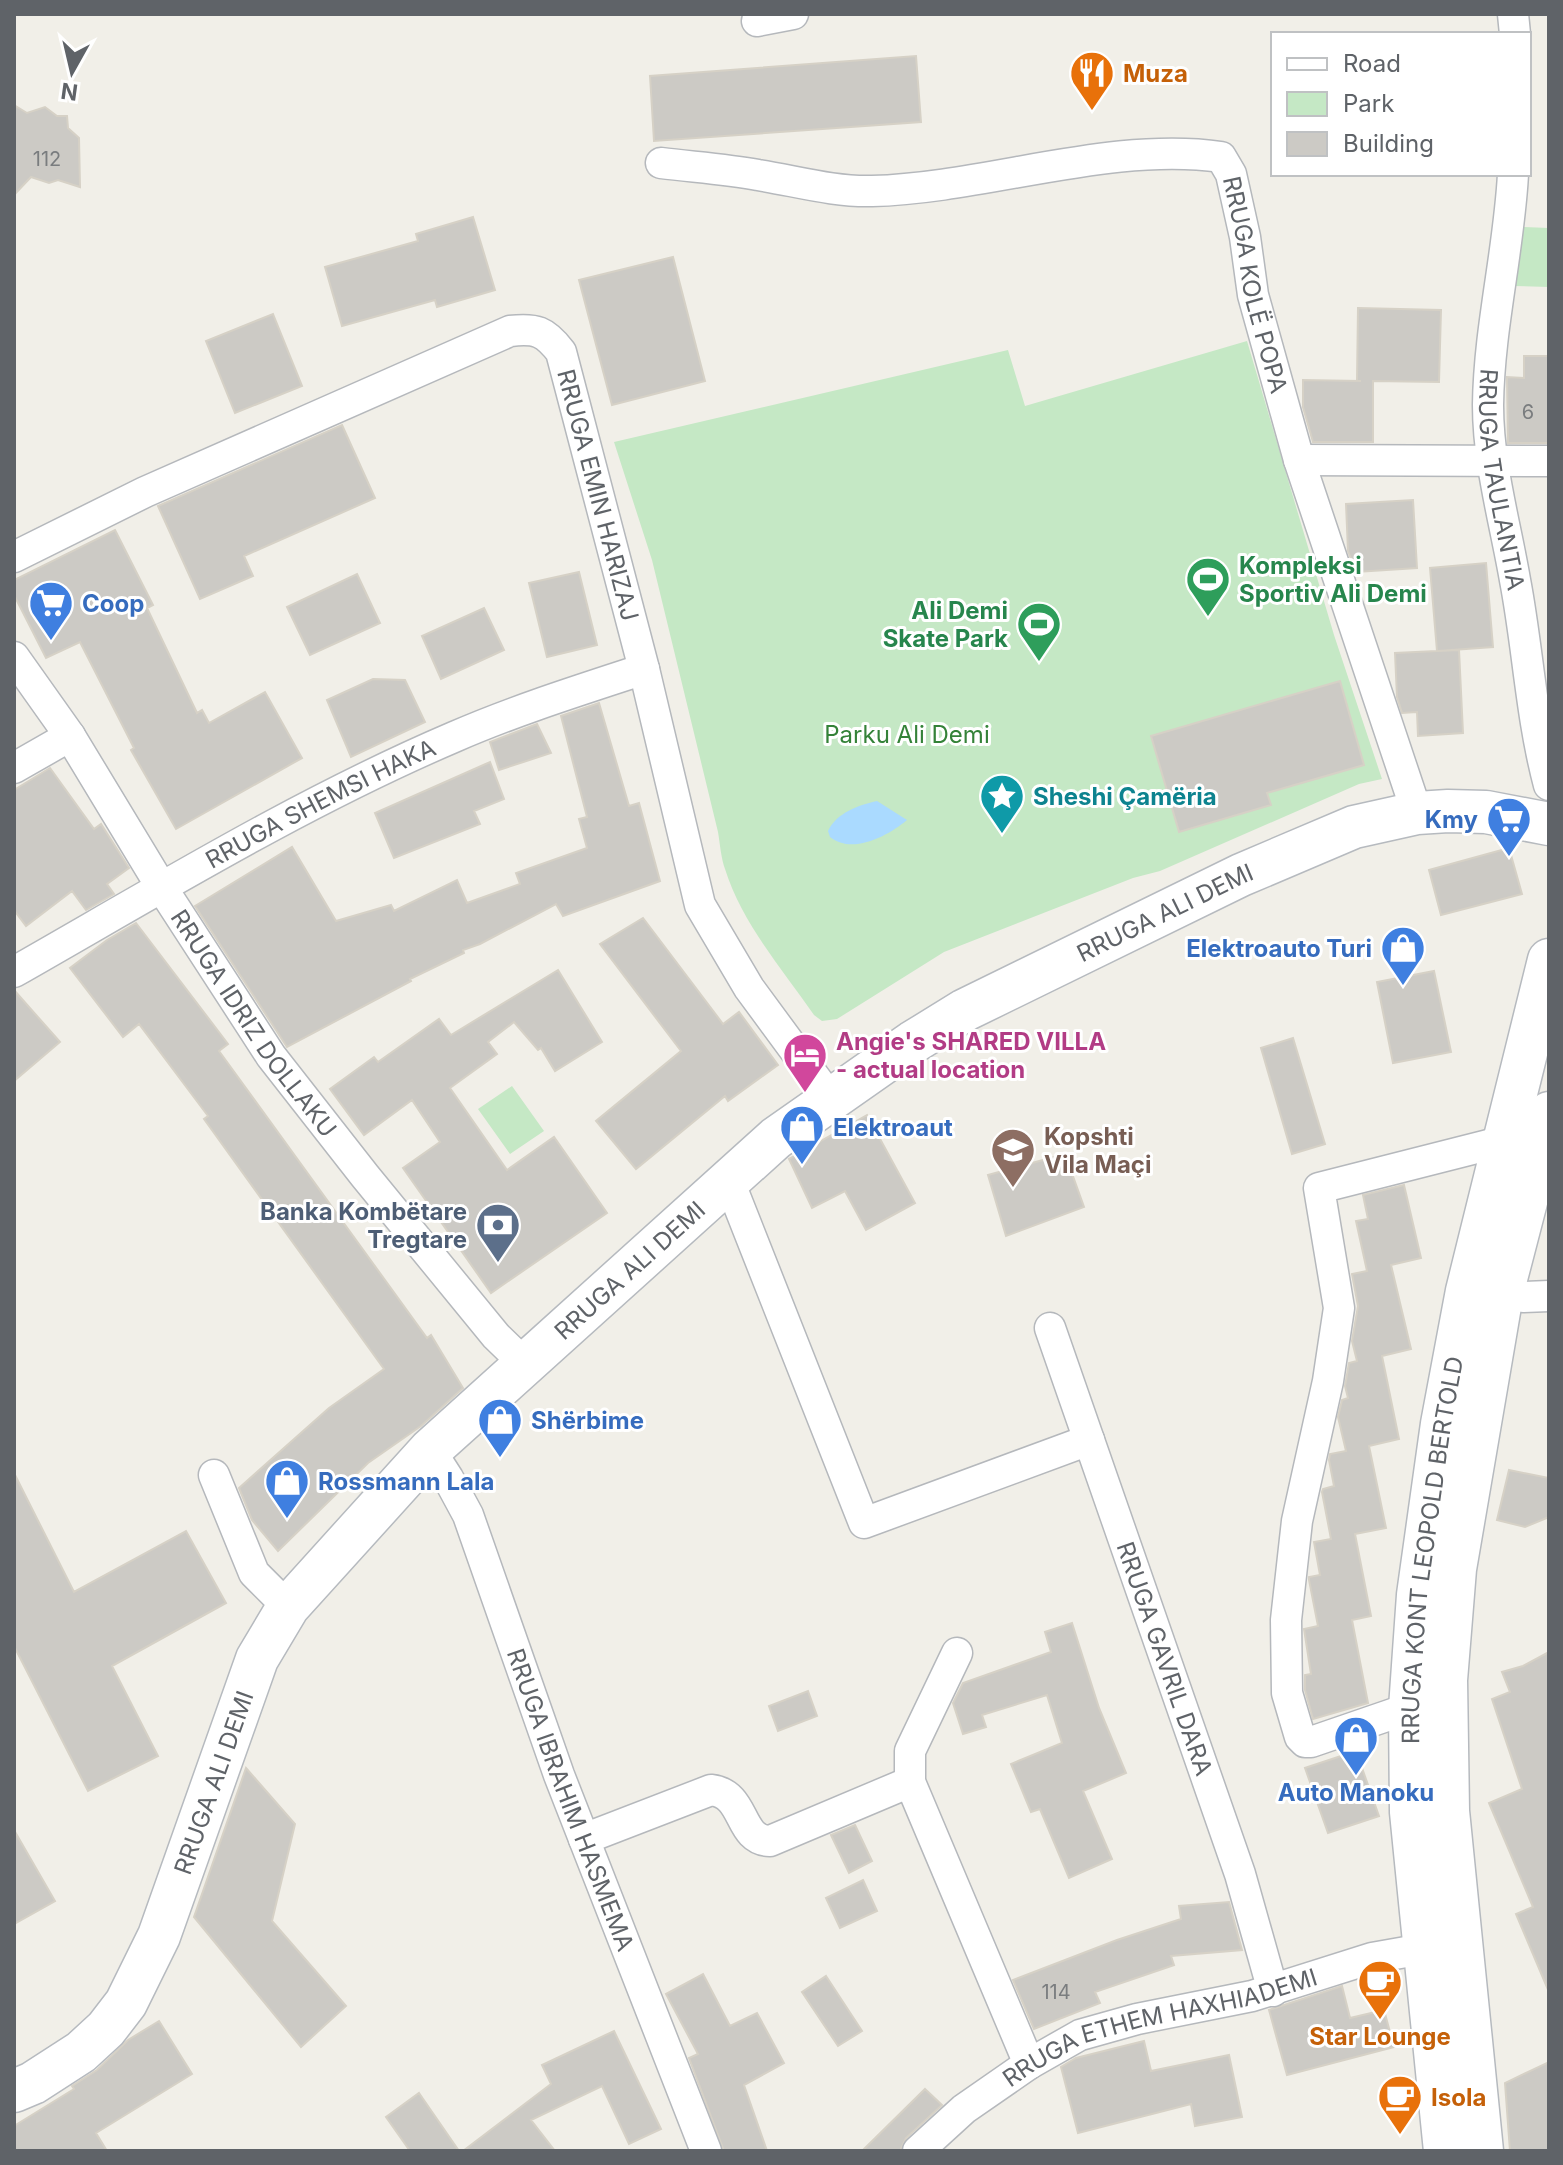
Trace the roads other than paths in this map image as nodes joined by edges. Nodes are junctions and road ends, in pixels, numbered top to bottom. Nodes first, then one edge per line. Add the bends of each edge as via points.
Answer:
1 (793, 14) edge
2 (757, 21) dead end
3 (661, 163) dead end
4 (1513, 176) edge
5 (1299, 460) junction
6 (1492, 461) junction
7 (1549, 461) edge
8 (14, 557) edge
9 (14, 657) edge
10 (644, 669) junction
11 (70, 736) junction
12 (14, 768) edge
13 (1549, 785) edge
14 (1417, 813) junction
15 (1549, 824) edge
16 (162, 888) junction
17 (1549, 960) edge
18 (14, 972) edge
19 (830, 1098) junction
20 (1549, 1113) edge
21 (1504, 1141) junction
22 (729, 1181) junction
23 (1502, 1294) junction
24 (1549, 1296) edge
25 (1050, 1328) dead end
26 (527, 1366) junction
27 (1089, 1440) junction
28 (430, 1450) junction
29 (214, 1475) dead end
30 (288, 1607) junction
31 (957, 1653) dead end
32 (1410, 1708) junction
33 (910, 1782) junction
34 (584, 1839) junction
35 (1423, 1949) junction
36 (1273, 1991) junction
37 (1029, 2064) junction
38 (14, 2091) edge
39 (706, 2151) edge
40 (918, 2151) edge
41 (1445, 2151) edge
42 (1482, 2151) edge

1 - 2 street
3 - 5 street, RRUGA KOLË POPA via 872,191 1124,157 1187,152 1221,157 1231,174 1253,295
4 - 6 street, RRUGA TAULANTIA via 1490,364
5 - 6 street
5 - 14 street, RRUGA KOLË POPA
6 - 7 street
6 - 13 street, RRUGA TAULANTIA
8 - 10 street, RRUGA EMIN HARIZAJ via 192,471 510,331 528,329 549,336 561,352
9 - 11 street, RRUGA IDRIZ DOLLAKU
10 - 16 street, RRUGA SHEMSI HAKA via 454,737 316,803
10 - 19 street, RRUGA EMIN HARIZAJ via 700,905 749,988
11 - 12 street
11 - 16 street, RRUGA IDRIZ DOLLAKU
14 - 15 main road, RRUGA ALI DEMI via 1467,811
14 - 19 main road, RRUGA ALI DEMI via 1354,827 1241,875 983,1001
16 - 18 street, RRUGA SHEMSI HAKA
16 - 26 street, RRUGA IDRIZ DOLLAKU via 271,1056 496,1336
17 - 21 main road, RRUGA KONT LEOPOLD BERTOLD
19 - 22 main road, RRUGA ALI DEMI
20 - 23 main road, RRUGA KONT LEOPOLD BERTOLD
21 - 32 main road, RRUGA KONT LEOPOLD BERTOLD via 1467,1291 1442,1424 1418,1595
21 - 32 street via 1319,1188 1339,1308 1297,1521 1286,1620 1287,1693 1305,1742
22 - 26 main road, RRUGA ALI DEMI
22 - 27 street via 864,1523
23 - 24 street
23 - 42 main road, RRUGA KONT LEOPOLD BERTOLD via 1455,1569 1446,1680 1448,1811
25 - 27 street, RRUGA GAVRIL DARA
26 - 28 main road, RRUGA ALI DEMI
27 - 36 street, RRUGA GAVRIL DARA via 1240,1874
28 - 30 main road, RRUGA ALI DEMI
28 - 34 street, RRUGA IBRAHIM HASMEMA via 468,1515
29 - 30 street via 254,1573
30 - 38 main road, RRUGA ALI DEMI via 257,1659 159,1936 126,2003 81,2052
31 - 33 street via 910,1751
32 - 35 main road, RRUGA KONT LEOPOLD BERTOLD via 1411,1812
33 - 34 street via 770,1841 752,1835 730,1796 711,1790
33 - 37 street
34 - 39 street, RRUGA IBRAHIM HASMEMA
35 - 36 street, RRUGA ETHEM HAXHIADEMI via 1372,1958
35 - 41 main road, RRUGA KONT LEOPOLD BERTOLD
36 - 37 street, RRUGA ETHEM HAXHIADEMI via 1080,2035
37 - 40 street, RRUGA ETHEM HAXHIADEMI via 964,2109

